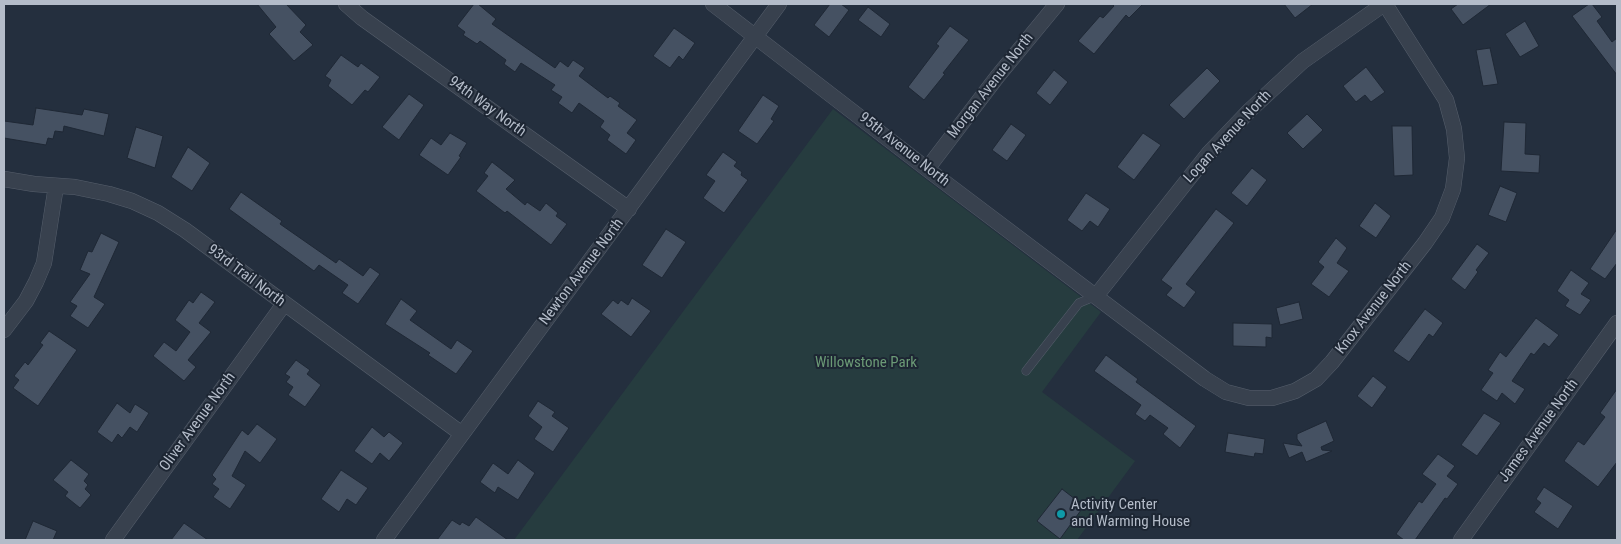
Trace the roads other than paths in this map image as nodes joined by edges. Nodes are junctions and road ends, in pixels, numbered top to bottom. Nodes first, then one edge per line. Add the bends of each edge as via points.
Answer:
1 (346, 4) edge
2 (712, 4) edge
3 (779, 4) edge
4 (1057, 4) edge
5 (1384, 4) edge
6 (755, 35) junction
7 (927, 169) junction
8 (4, 179) edge
9 (56, 186) junction
10 (629, 209) junction
11 (1096, 296) junction
12 (284, 304) junction
13 (1617, 323) edge
14 (4, 330) edge
15 (1026, 371) dead end
16 (462, 434) junction
17 (113, 540) edge
18 (384, 540) edge
19 (1461, 540) edge

1 - 10 street, 94th Way North
2 - 6 street, 95th Avenue North
3 - 6 street, Newton Avenue North
4 - 7 street, Morgan Avenue North
5 - 11 street, Logan Avenue North via 1303,61 1250,110 1209,153
5 - 11 street, Knox Avenue North via 1446,100 1457,158 1453,189 1442,218 1425,243 1316,379 1295,391 1272,398 1249,398 1226,392
6 - 7 street, 95th Avenue North
6 - 10 street, Newton Avenue North
7 - 11 street, 95th Avenue North
8 - 9 street, 93rd Trail North
9 - 12 street, 93rd Trail North via 109,194 158,212
9 - 14 street via 44,263 26,301
10 - 16 street, Newton Avenue North
11 - 15 lane via 1079,303
12 - 16 street, 93rd Trail North
12 - 17 street, Oliver Avenue North
13 - 19 street, James Avenue North
16 - 18 street, Newton Avenue North

